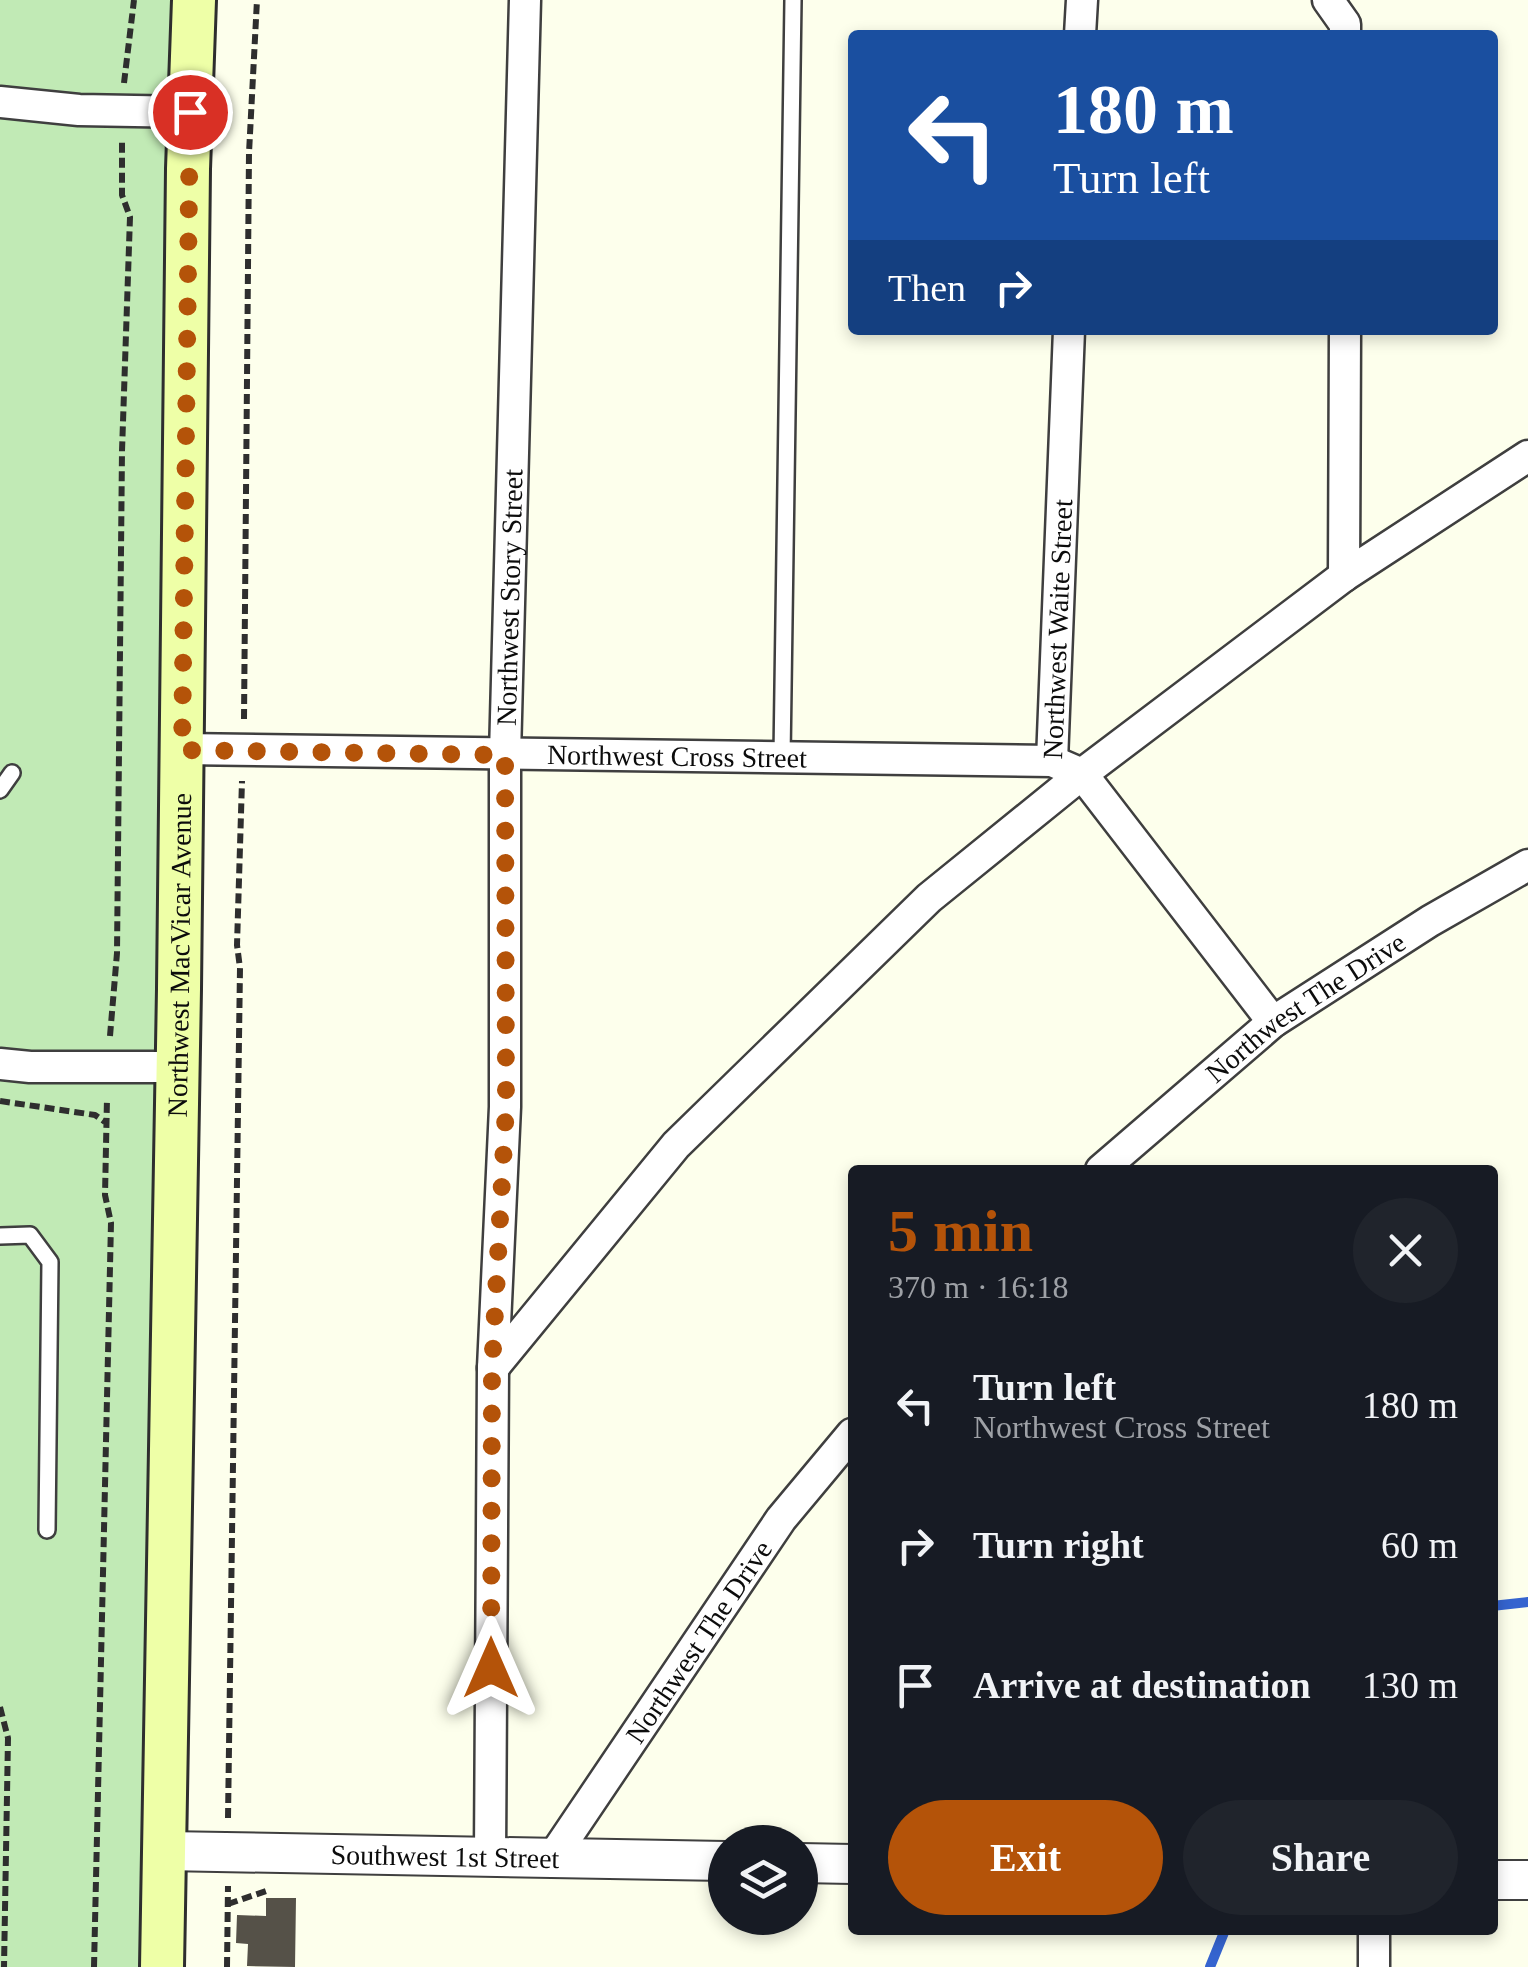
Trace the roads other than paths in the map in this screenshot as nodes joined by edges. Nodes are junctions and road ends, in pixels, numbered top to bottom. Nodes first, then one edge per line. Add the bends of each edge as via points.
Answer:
1 (194, 0) edge
2 (525, 0) edge
3 (793, 0) edge
4 (1082, 0) edge
5 (1328, 0) edge
6 (1080, 30) edge
7 (1345, 30) edge
8 (0, 102) edge
9 (190, 112) junction
10 (1069, 335) edge
11 (1345, 335) edge
12 (1528, 456) edge
13 (1344, 576) junction
14 (182, 750) junction
15 (505, 755) junction
16 (782, 757) junction
17 (1052, 761) junction
18 (12, 773) dead end
19 (1082, 774) junction
20 (0, 790) edge
21 (1528, 865) edge
22 (1272, 1022) junction
23 (0, 1064) edge
24 (176, 1067) junction
25 (1107, 1165) edge
26 (0, 1236) edge
27 (492, 1368) junction
28 (848, 1439) edge
29 (47, 1530) dead end
30 (165, 1851) junction
31 (490, 1855) junction
32 (553, 1857) junction
33 (708, 1861) edge
34 (818, 1863) edge
35 (848, 1864) edge
36 (1498, 1880) edge
37 (1528, 1880) edge
38 (1374, 1935) edge
39 (162, 1967) edge
40 (1374, 1967) edge

1 - 9 main road, Northwest MacVicar Avenue
2 - 15 street, Northwest Story Street
3 - 16 lane
4 - 6 street
5 - 7 street
8 - 9 street
9 - 14 main road, Northwest MacVicar Avenue
10 - 17 street, Northwest Waite Street
11 - 13 street
12 - 13 street
13 - 19 street
14 - 15 street, Northwest Cross Street
14 - 24 main road, Northwest MacVicar Avenue
15 - 16 street, Northwest Cross Street
15 - 27 street, Northwest Story Street via 506,1107
16 - 17 street, Northwest Cross Street
17 - 19 street, Northwest Waite Street
18 - 20 lane
19 - 22 street, Northwest Waite Street
19 - 27 street via 929,898 676,1145
21 - 22 street, Northwest The Drive
22 - 25 street, Northwest The Drive
23 - 24 street
24 - 30 main road, Northwest MacVicar Avenue
26 - 29 lane via 30,1235 50,1262
27 - 31 street, Northwest Story Street
28 - 32 street, Northwest The Drive via 781,1519
30 - 31 street, Southwest 1st Street
30 - 39 main road, Northwest MacVicar Avenue
31 - 32 street, Southwest 1st Street
32 - 33 street, Southwest 1st Street
34 - 35 street
36 - 37 street
38 - 40 street

